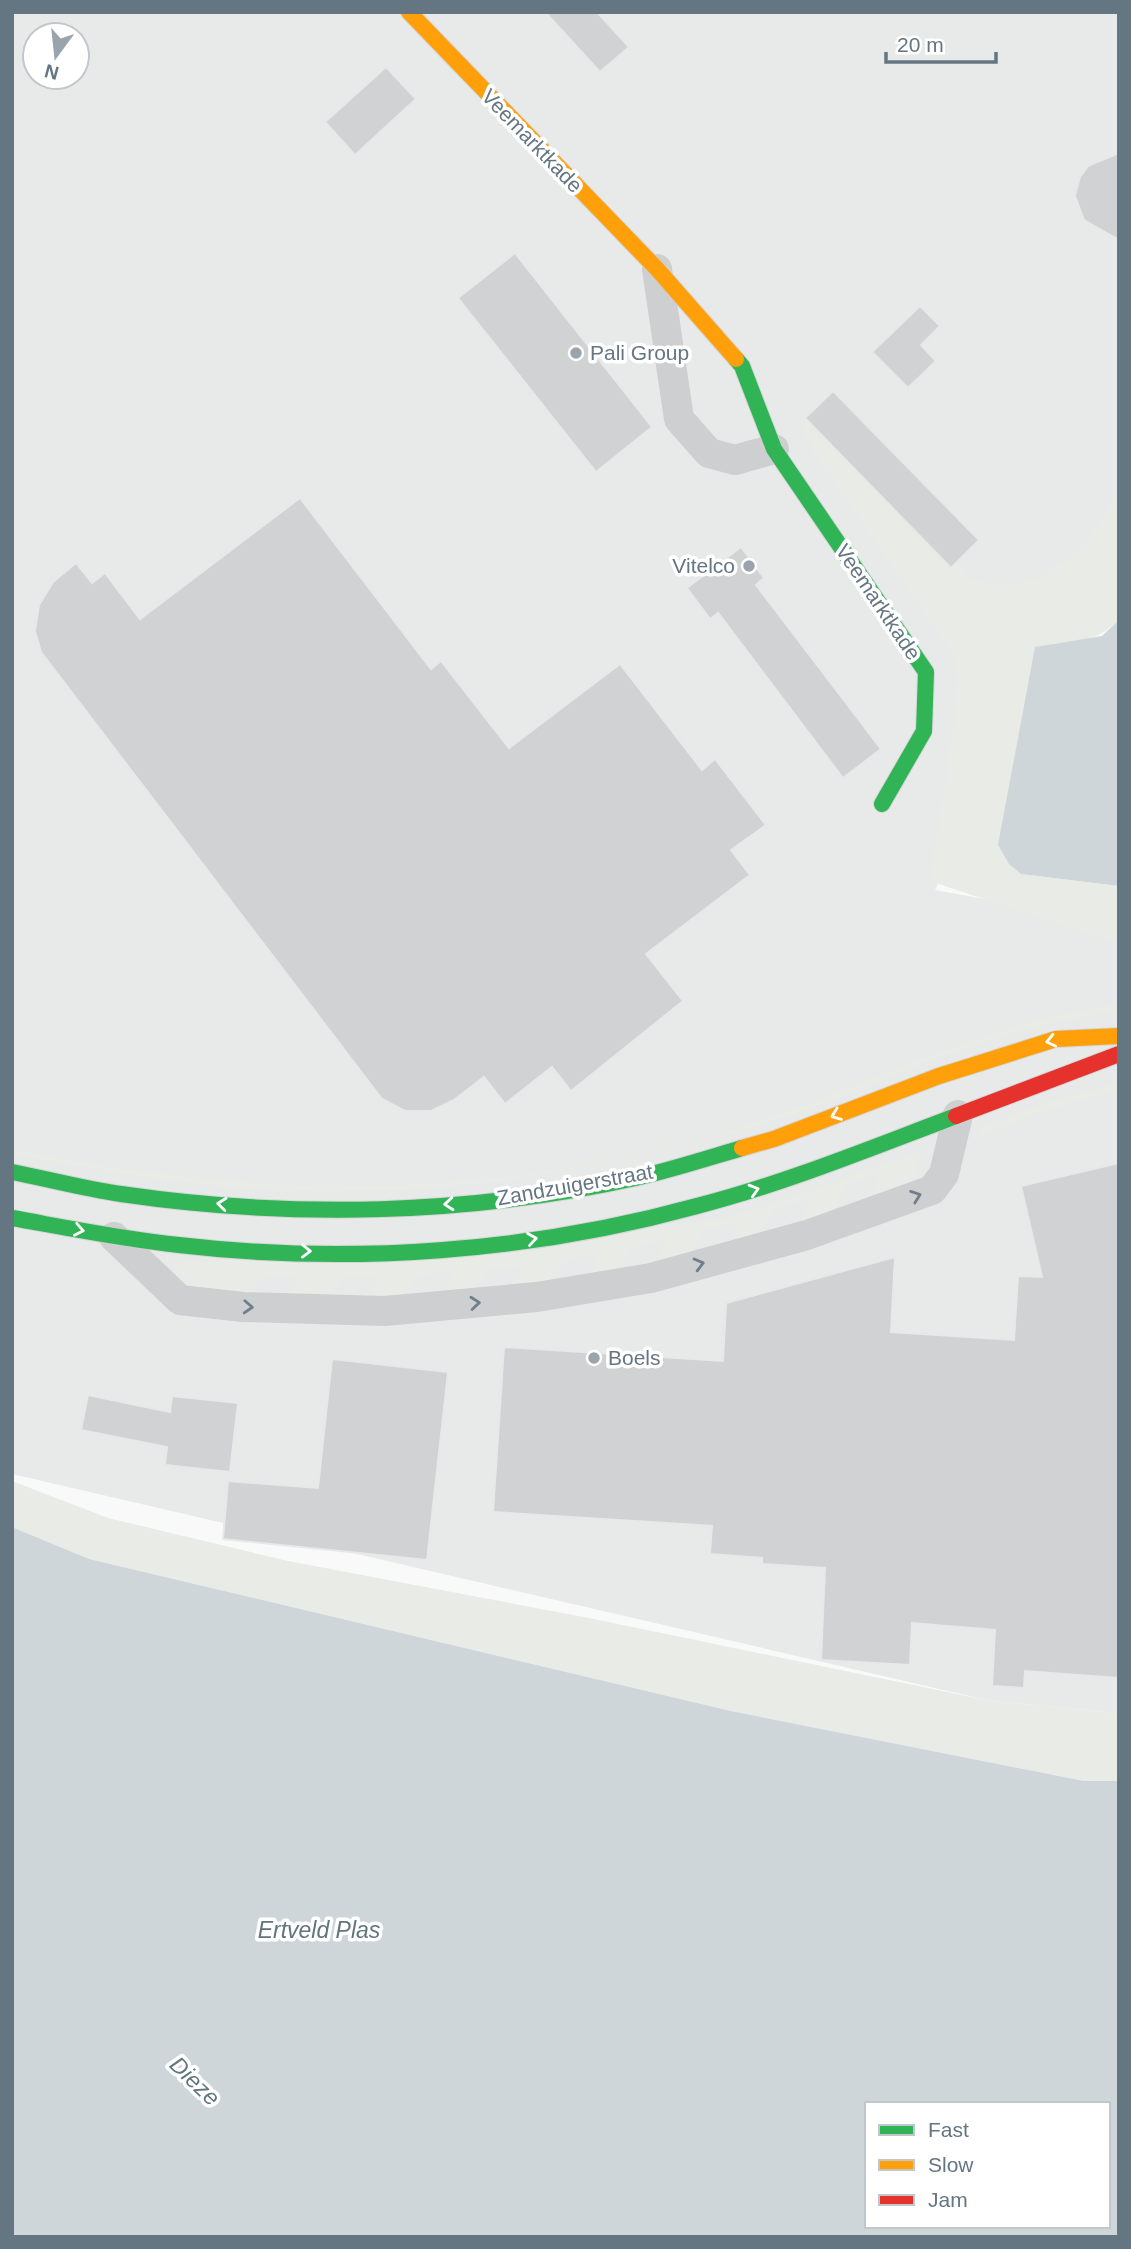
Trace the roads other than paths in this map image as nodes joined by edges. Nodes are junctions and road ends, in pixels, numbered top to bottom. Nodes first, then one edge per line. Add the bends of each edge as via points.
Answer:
1 (409, 12) edge
2 (657, 270) junction
3 (774, 449) junction
4 (882, 804) dead end
5 (1119, 1036) edge
6 (1119, 1054) edge
7 (958, 1115) junction
8 (12, 1172) edge
9 (12, 1218) edge
10 (114, 1237) junction

1 - 2 main road, Veemarktkade
2 - 3 main road, Veemarktkade via 742,366
2 - 3 street via 679,419 709,453 735,460
3 - 4 main road, Veemarktkade via 926,672 924,731
5 -> 8 main road, Zandzuigerstraat via 1056,1039 939,1076 774,1139 640,1177 520,1198 385,1210 244,1206 121,1194
6 - 7 main road
10 -> 7 main road via 239,1249 384,1253 526,1241 659,1216 788,1180
10 -> 7 street via 180,1300 243,1307 385,1311 537,1297 677,1270 807,1235 932,1190 944,1174
9 -> 10 main road

